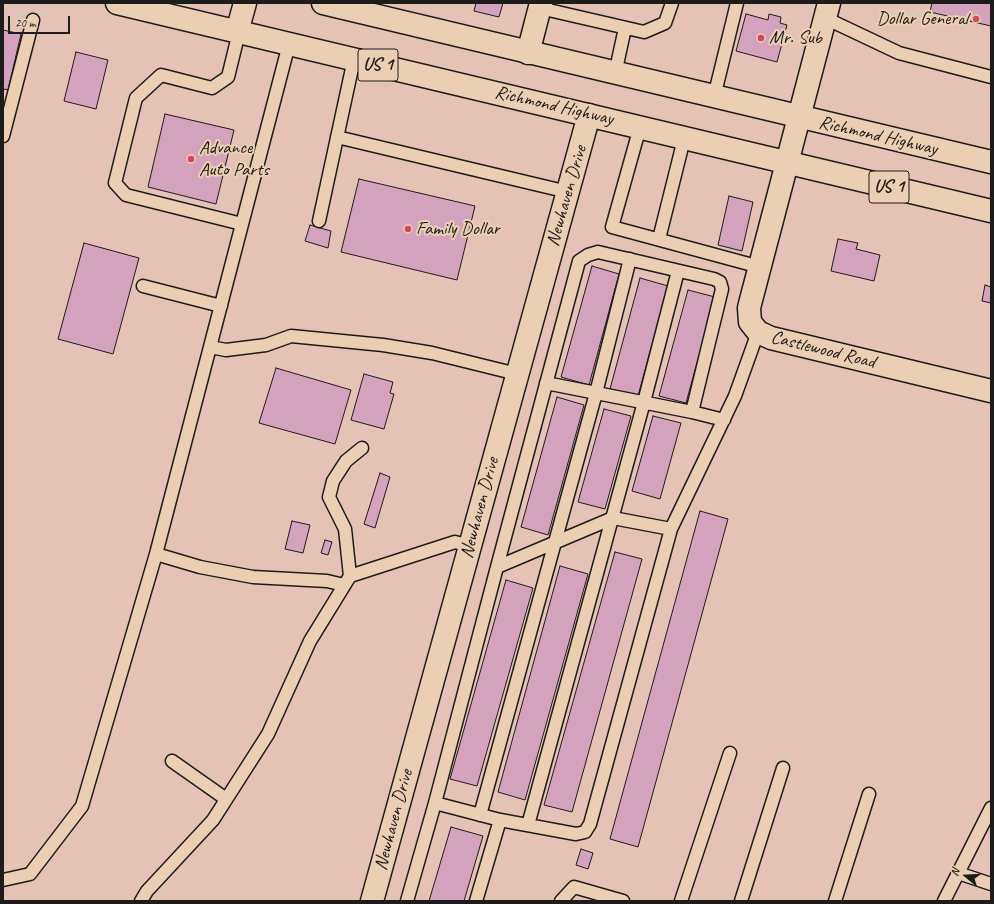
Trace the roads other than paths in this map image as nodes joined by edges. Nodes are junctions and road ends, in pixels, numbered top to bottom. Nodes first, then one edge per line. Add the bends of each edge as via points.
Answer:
1 (117, 3) edge
2 (245, 3) edge
3 (322, 3) edge
4 (672, 3) edge
5 (738, 3) edge
6 (541, 6) edge
7 (827, 7) edge
8 (33, 20) dead end
9 (625, 28) junction
10 (238, 32) junction
11 (289, 44) junction
12 (528, 53) junction
13 (354, 59) junction
14 (615, 74) junction
15 (991, 76) edge
16 (714, 97) junction
17 (589, 115) junction
18 (798, 117) junction
19 (640, 127) junction
20 (4, 130) edge
21 (337, 137) junction
22 (684, 139) junction
23 (787, 162) junction
24 (991, 162) edge
25 (568, 192) junction
26 (991, 211) edge
27 (319, 221) dead end
28 (242, 224) junction
29 (658, 239) junction
30 (630, 259) junction
31 (760, 267) junction
32 (678, 271) junction
33 (142, 286) dead end
34 (221, 306) junction
35 (758, 332) junction
36 (210, 347) junction
37 (518, 374) junction
38 (546, 383) junction
39 (991, 390) edge
40 (596, 393) junction
41 (644, 402) junction
42 (692, 412) junction
43 (724, 420) junction
44 (362, 448) dead end
45 (612, 518) junction
46 (671, 529) junction
47 (555, 542) junction
48 (470, 546) junction
49 (156, 554) junction
50 (497, 567) junction
51 (347, 580) junction
52 (730, 753) dead end
53 (172, 761) dead end
54 (783, 768) dead end
55 (869, 794) dead end
56 (226, 799) junction
57 (435, 803) junction
58 (991, 808) edge
59 (480, 815) junction
60 (500, 820) junction
61 (528, 825) junction
62 (958, 872) junction
63 (3, 880) edge
64 (991, 884) edge
65 (141, 901) edge
66 (372, 901) edge
67 (407, 901) edge
68 (476, 901) edge
69 (561, 901) edge
70 (623, 901) edge
71 (681, 901) edge
72 (741, 901) edge
73 (835, 901) edge
74 (944, 901) edge

1 - 10 main road, Richmond Highway / US 1
2 - 10 main road
3 - 12 main road, Richmond Highway / US 1
4 - 9 lane via 665,23 644,32
5 - 16 lane
6 - 9 lane
6 - 12 main road
7 - 15 lane via 899,53
7 - 18 main road, Castlewood Road
8 - 20 lane
9 - 14 lane
10 - 11 main road, Richmond Highway / US 1
10 - 28 lane via 228,77 212,88 161,75 136,98 115,183 126,195
11 - 13 main road, Richmond Highway / US 1
11 - 28 lane
12 - 14 main road, Richmond Highway / US 1
13 - 17 main road, Richmond Highway / US 1
13 - 21 lane
14 - 16 main road, Richmond Highway / US 1
16 - 18 main road, Richmond Highway / US 1
17 - 19 main road, Richmond Highway / US 1
17 - 25 main road, Newhaven Drive
18 - 23 main road, Castlewood Road
18 - 24 main road, Richmond Highway / US 1
19 - 22 main road, Richmond Highway / US 1
19 - 29 lane via 612,227
21 - 25 lane
21 - 27 lane
22 - 23 main road, Richmond Highway / US 1
22 - 29 lane
23 - 26 main road, Richmond Highway / US 1
23 - 31 main road, Castlewood Road
25 - 37 main road, Newhaven Drive
28 - 34 lane
29 - 31 lane
30 - 32 lane
30 - 38 lane via 598,252 579,261
30 - 40 lane
31 - 35 main road, Castlewood Road via 749,308 750,322
32 - 41 lane
32 - 42 lane via 714,279 720,282 722,289
33 - 34 lane
34 - 36 lane
35 - 39 main road, Castlewood Road via 779,340
35 - 43 lane
36 - 37 lane via 226,350 266,345 291,336 383,345 432,353
36 - 49 lane
37 - 48 main road, Newhaven Drive
38 - 40 lane
38 - 50 lane
40 - 41 lane
40 - 47 lane
41 - 42 lane
41 - 45 lane
42 - 43 lane
43 - 46 lane
44 - 51 lane via 346,461 333,481 329,497 345,529
45 - 46 lane
45 - 47 lane
45 - 61 lane
46 - 61 lane via 590,824 585,832 576,834
47 - 50 lane
47 - 59 lane
48 - 51 lane via 455,542
48 - 66 main road, Newhaven Drive
49 - 51 lane via 200,567 253,577
49 - 63 lane via 82,806 30,874
50 - 57 lane
51 - 56 lane via 310,641 268,734
52 - 71 lane
53 - 56 lane
54 - 72 lane
55 - 73 lane
56 - 65 lane via 213,820 146,891
57 - 59 lane
57 - 67 lane
58 - 62 lane
59 - 60 lane
60 - 61 lane
60 - 68 lane
62 - 64 lane
62 - 74 lane
69 - 70 lane via 574,887

